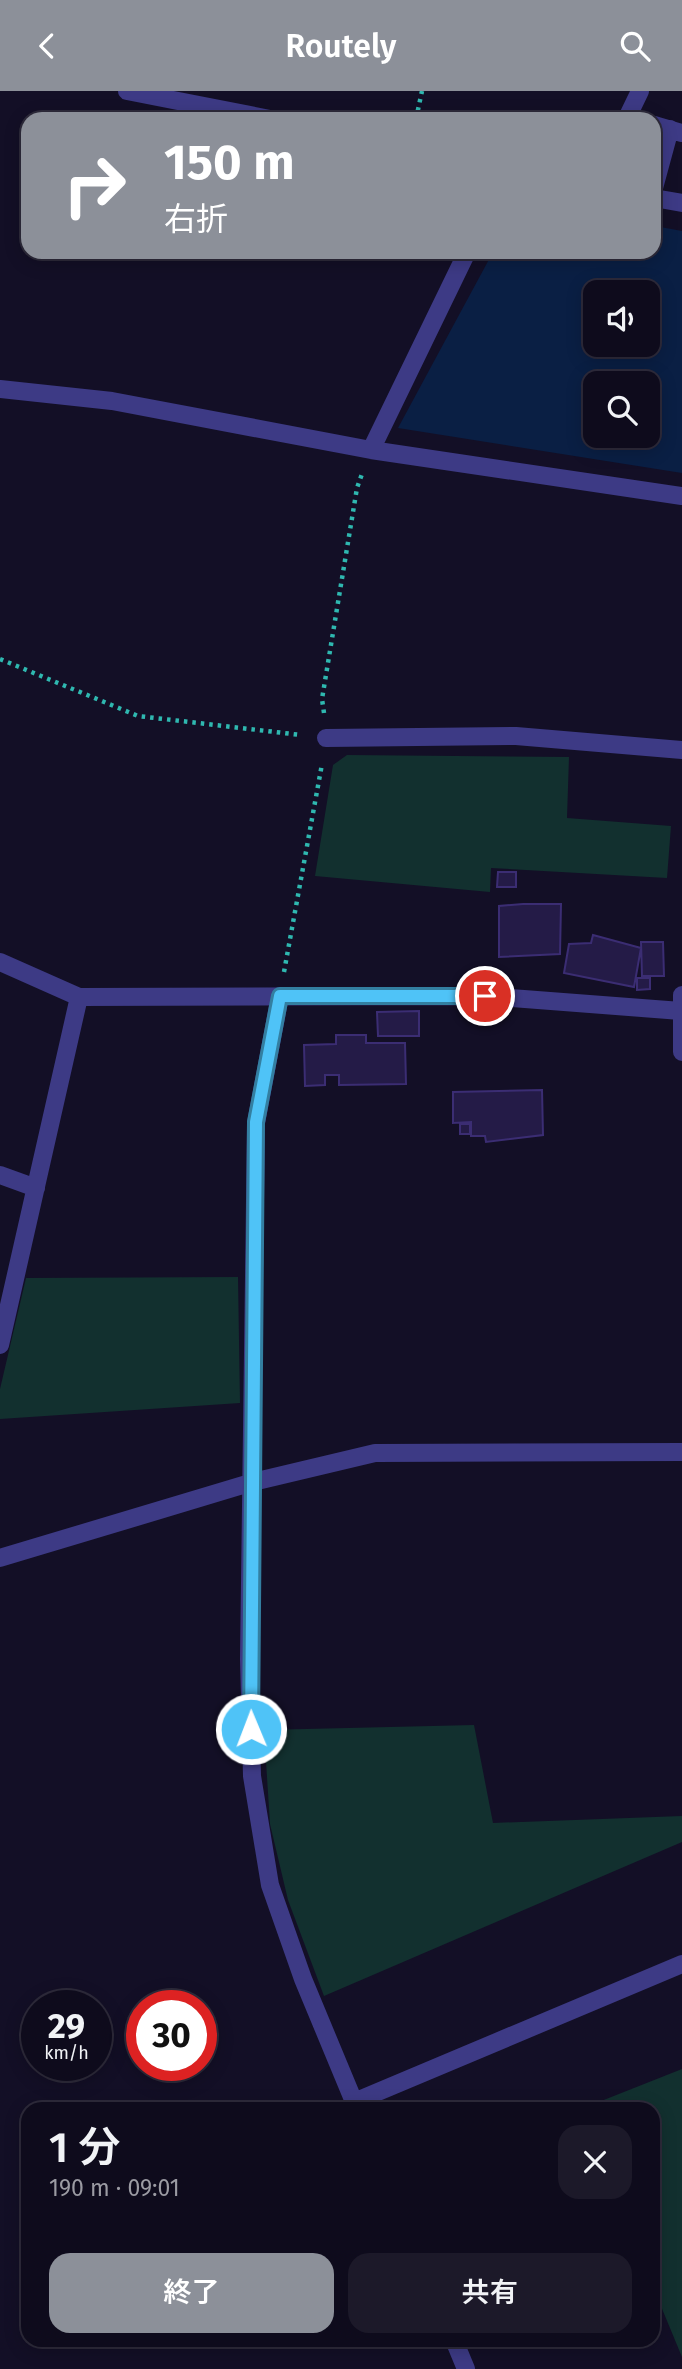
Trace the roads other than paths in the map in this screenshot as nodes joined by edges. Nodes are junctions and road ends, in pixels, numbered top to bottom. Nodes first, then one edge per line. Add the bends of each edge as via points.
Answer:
1 (127, 91) edge
2 (640, 91) edge
3 (235, 112) edge
4 (630, 112) edge
5 (669, 129) edge
6 (661, 160) edge
7 (661, 199) edge
8 (682, 203) edge
9 (464, 259) edge
10 (0, 389) edge
11 (371, 450) junction
12 (682, 496) edge
13 (326, 738) road end
14 (682, 750) edge
15 (0, 963) edge
16 (280, 996) junction
17 (79, 997) junction
18 (682, 1003) edge
19 (682, 1052) edge
20 (0, 1175) edge
21 (36, 1188) junction
22 (0, 1345) edge
23 (682, 1452) edge
24 (253, 1482) junction
25 (0, 1558) edge
26 (682, 1964) edge
27 (354, 2102) edge
28 (362, 2102) edge
29 (457, 2347) edge
30 (466, 2369) edge

1 - 3 street
2 - 4 street
5 - 6 street
7 - 8 street
9 - 11 street
10 - 11 street via 112,401
11 - 12 street
13 - 14 street via 516,736
15 - 17 street
16 - 17 street
16 - 18 street via 485,996
16 - 24 street via 256,1122
17 - 21 street
18 - 19 street
20 - 21 street
21 - 22 street
23 - 24 street via 375,1453
24 - 25 street
24 - 27 street via 252,1776 270,1885
26 - 28 street
29 - 30 street

